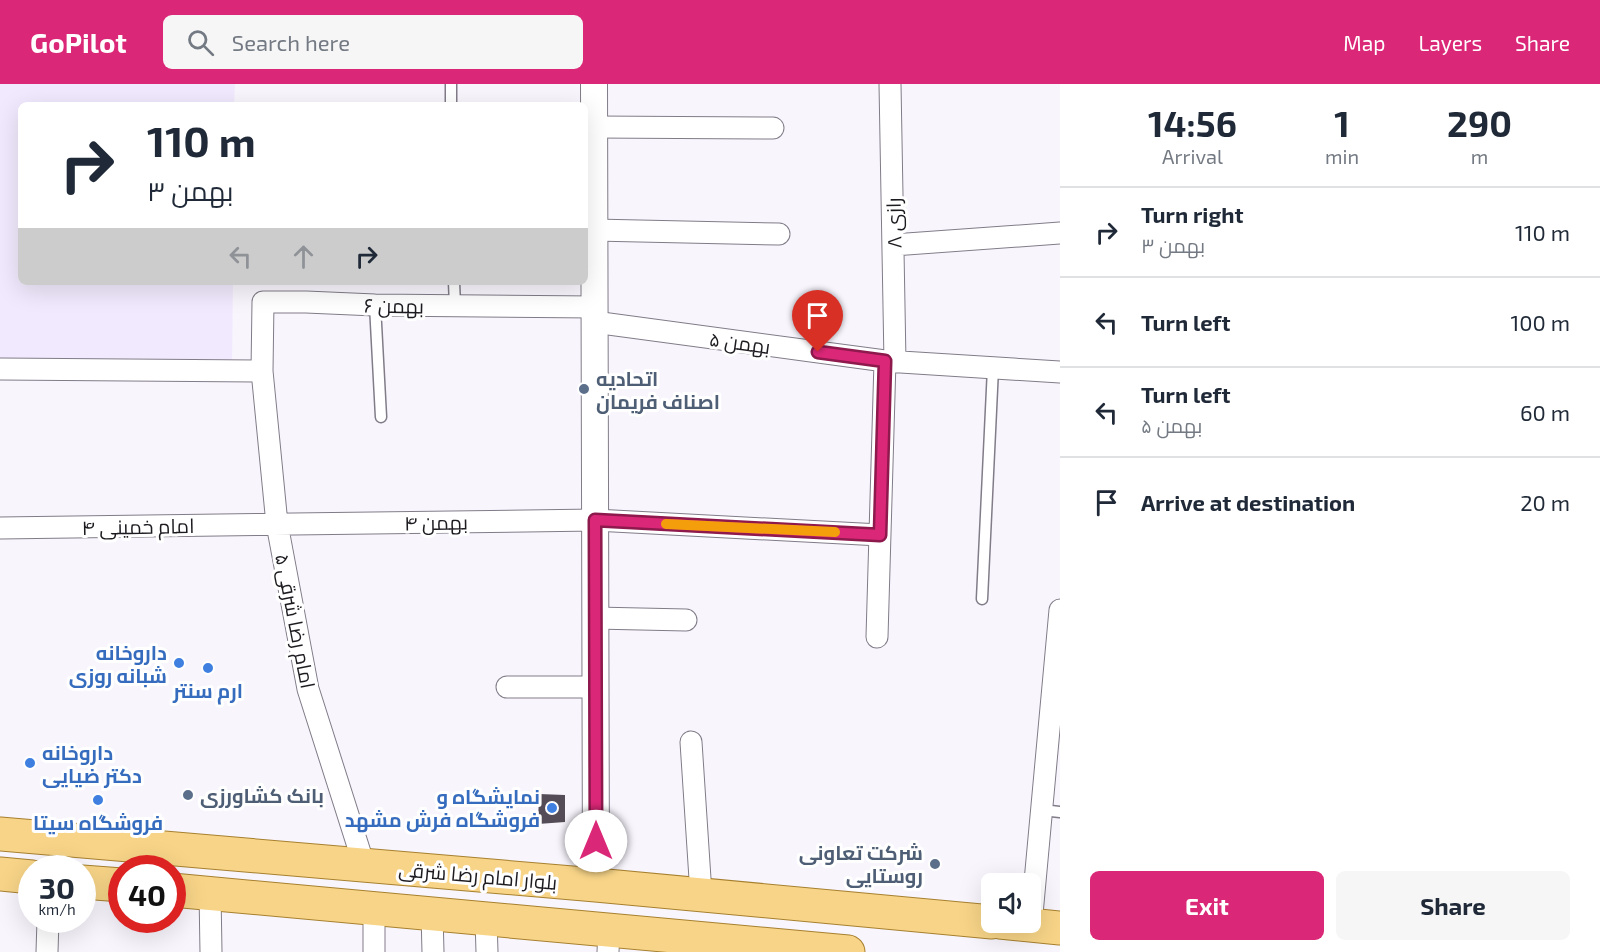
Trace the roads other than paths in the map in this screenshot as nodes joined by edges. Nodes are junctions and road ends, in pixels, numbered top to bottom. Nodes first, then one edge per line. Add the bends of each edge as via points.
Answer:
1 (451, 84) edge
2 (594, 84) edge
3 (890, 84) edge
4 (451, 102) edge
5 (594, 127) junction
6 (773, 128) dead end
7 (594, 230) junction
8 (1060, 233) edge
9 (779, 234) dead end
10 (893, 244) junction
11 (454, 285) edge
12 (306, 292) edge
13 (375, 305) junction
14 (455, 306) junction
15 (594, 315) junction
16 (890, 361) junction
17 (993, 368) junction
18 (0, 369) edge
19 (262, 371) junction
20 (1060, 372) edge
21 (381, 417) dead end
22 (595, 520) junction
23 (277, 524) junction
24 (0, 528) edge
25 (880, 535) junction
26 (982, 599) dead end
27 (1060, 610) edge
28 (595, 618) junction
29 (686, 620) dead end
30 (877, 637) dead end
31 (507, 687) dead end
32 (596, 687) junction
33 (691, 742) dead end
34 (1051, 811) edge
35 (0, 834) edge
36 (364, 865) junction
37 (1040, 873) edge
38 (0, 874) edge
39 (18, 876) edge
40 (596, 885) junction
41 (186, 891) edge
42 (210, 894) junction
43 (701, 894) junction
44 (374, 909) junction
45 (432, 914) junction
46 (486, 919) junction
47 (981, 921) edge
48 (48, 933) edge
49 (609, 941) edge
50 (47, 952) edge
51 (211, 952) edge
52 (374, 952) edge
53 (433, 952) edge
54 (487, 952) edge
55 (848, 952) edge

1 - 4 lane
2 - 5 street
3 - 10 street, رازی ۸
5 - 6 street
5 - 7 street
7 - 9 street
7 - 15 street
8 - 10 street
10 - 16 street, رازی ۸
11 - 14 lane
12 - 13 street, بهمن ۶
12 - 19 street, بهمن ۶ via 263,302
13 - 14 street, بهمن ۶
13 - 21 lane
14 - 15 street, بهمن ۶
15 - 16 street, بهمن ۵
15 - 22 street
16 - 17 street, بهمن ۵
16 - 25 street, رازی ۸
17 - 20 street, بهمن ۵
17 - 26 lane
18 - 19 street
19 - 23 street, امام رضا شرقی ۵
22 - 23 street, بهمن ۴
22 - 25 street, بهمن ۴
22 - 28 street
23 - 24 street, امام خمینی ۴
23 - 36 street, امام رضا شرقی ۵ via 309,688
25 - 30 street, رازی ۸
27 - 34 street
28 - 29 street
28 - 32 street
31 - 32 street
32 - 40 street
33 - 43 street
34 - 37 street
35 - 36 main road, بلوار امام رضا شرقی
36 - 40 main road, بلوار امام رضا شرقی
38 - 39 main road
40 - 43 main road, بلوار امام رضا شرقی
41 - 42 main road
42 - 44 main road
42 - 51 street
43 - 47 main road, بلوار امام رضا شرقی
44 - 45 main road
44 - 52 street
45 - 46 main road
45 - 53 street
46 - 49 main road
46 - 54 street
48 - 50 street
49 - 55 main road

